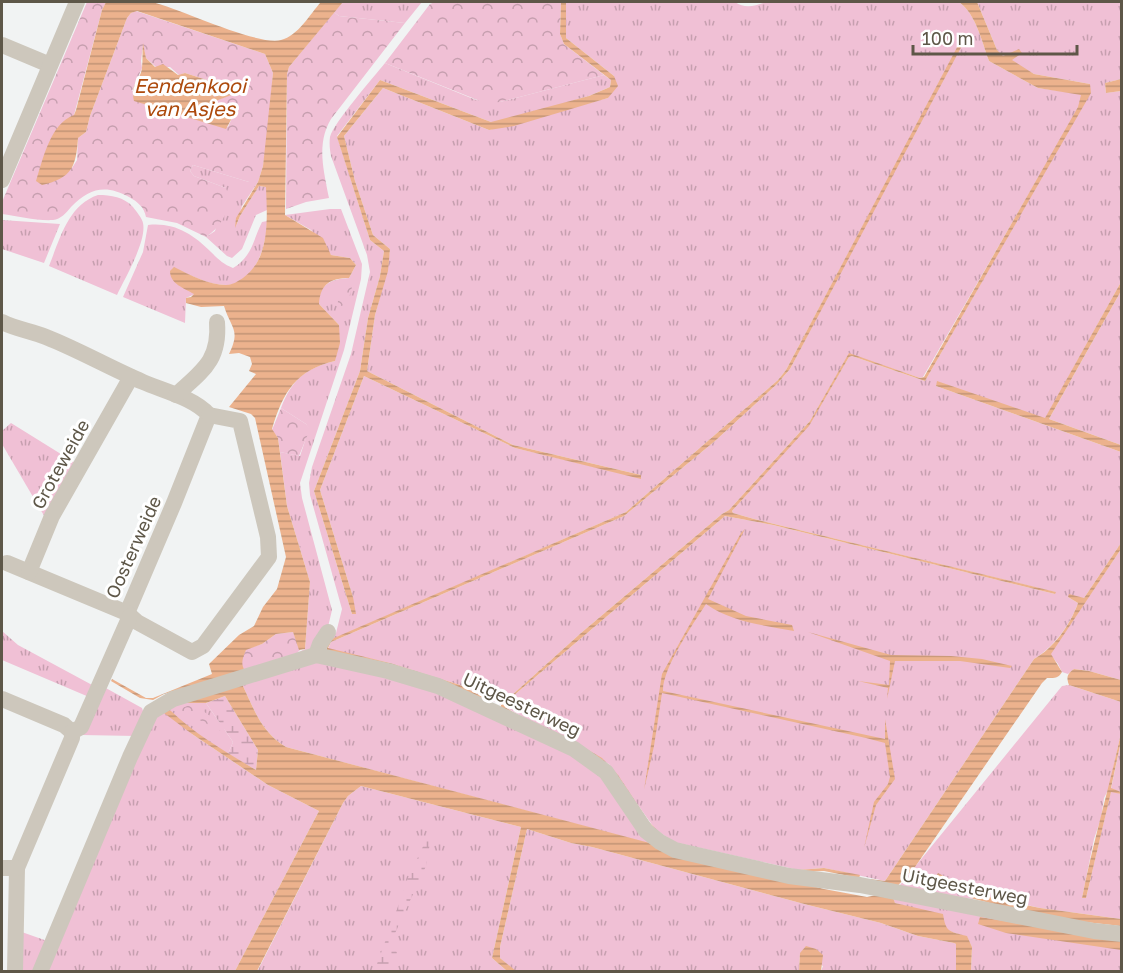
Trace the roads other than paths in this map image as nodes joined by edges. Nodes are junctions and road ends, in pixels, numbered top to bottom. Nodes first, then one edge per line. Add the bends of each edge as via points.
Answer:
1 (77, 2) edge
2 (2, 45) edge
3 (50, 65) junction
4 (2, 180) edge
5 (2, 322) edge
6 (217, 322) dead end
7 (131, 377) junction
8 (176, 395) junction
9 (208, 415) junction
10 (7, 563) dead end
11 (29, 572) junction
12 (128, 615) junction
13 (328, 632) dead end
14 (316, 655) junction
15 (2, 699) edge
16 (72, 732) junction
17 (9, 868) edge
18 (1122, 934) edge
19 (15, 972) edge
20 (40, 972) edge

1 - 3 street
2 - 3 street
3 - 4 street
5 - 7 street via 45,337
6 - 8 street via 213,356
7 - 8 street
7 - 11 street, Groteweide via 52,516
8 - 9 street via 203,408
9 - 12 street, Oosterweide
9 - 12 street via 240,421 268,537 269,557 203,646 192,652
10 - 11 street, Oosterweide
11 - 12 street, Oosterweide
12 - 16 street via 81,727
13 - 14 street
14 - 18 street, Uitgeesterweg via 438,686 574,749 606,772 646,831 675,850 789,876 860,885
14 - 20 street, Uitgeesterweg via 173,699 151,712
15 - 16 street
16 - 17 street
17 - 19 street

